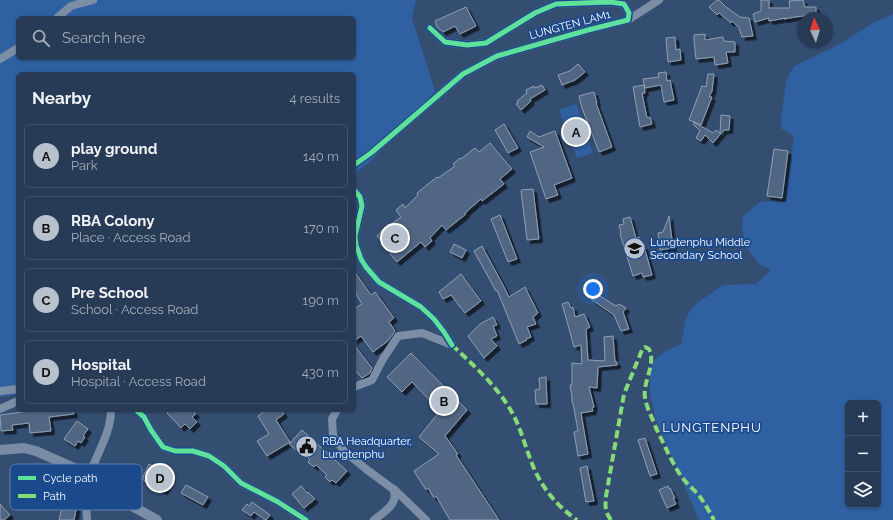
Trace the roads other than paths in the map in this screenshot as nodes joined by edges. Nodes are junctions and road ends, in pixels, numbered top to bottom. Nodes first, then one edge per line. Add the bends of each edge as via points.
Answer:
1 (93, 0) edge
2 (659, 0) edge
3 (59, 16) edge
4 (628, 20) junction
5 (430, 28) dead end
6 (16, 49) edge
7 (0, 59) edge
8 (356, 164) edge
9 (356, 192) edge
10 (356, 232) edge
11 (356, 245) edge
12 (356, 386) edge
13 (16, 389) edge
14 (0, 391) edge
15 (16, 402) edge
16 (0, 409) edge
17 (111, 412) edge
18 (138, 412) edge
19 (336, 412) edge
20 (0, 450) edge
21 (65, 464) edge
22 (94, 464) edge
23 (393, 489) junction
24 (86, 510) edge
25 (139, 510) edge
26 (87, 520) edge
27 (158, 520) edge
28 (306, 520) edge
29 (374, 520) edge
30 (426, 520) edge

1 - 3 street via 71,6
2 - 4 street
4 - 5 street, LUNGTEN LAM1 via 629,13 624,4 556,4 535,13 486,43 467,45 445,42
4 - 8 street, LUNGTEN LAM1 via 497,56 463,74
6 - 7 street
9 - 10 street via 362,206
11 - 12 street via 361,259 379,282 426,311 452,345 422,333 398,336 372,380
13 - 14 street
15 - 16 street
17 - 22 street via 106,435
18 - 28 street via 163,447 209,456 224,466 241,483
19 - 23 street via 332,419 333,436 344,451
20 - 21 main road via 29,449
23 - 29 street via 394,502
23 - 30 street
24 - 26 street
25 - 27 main road

